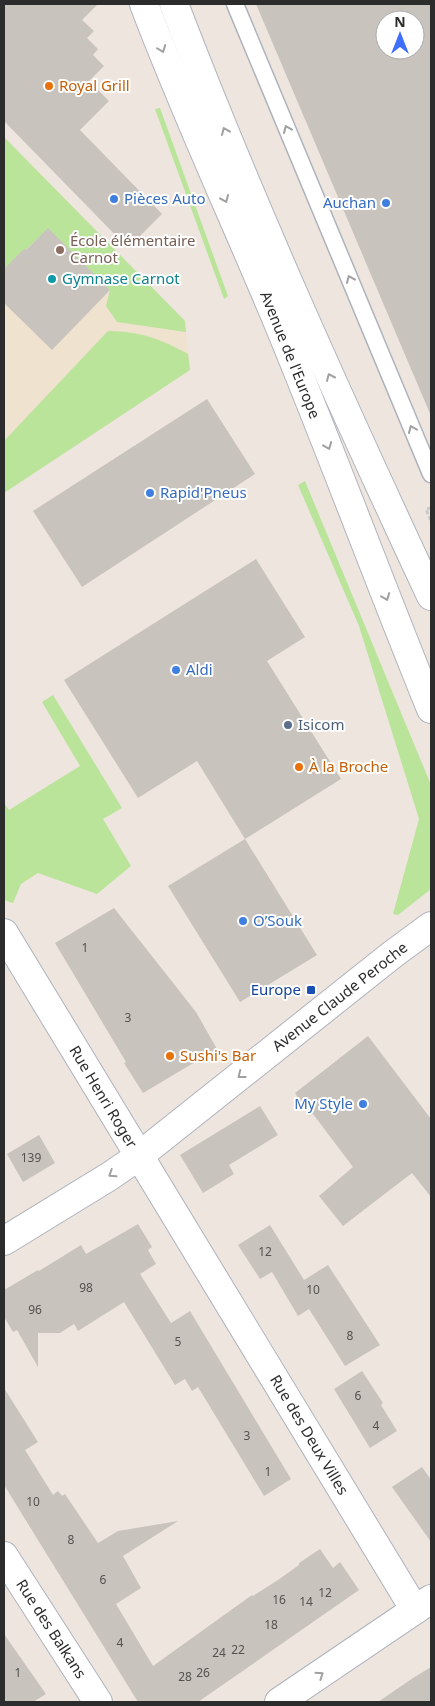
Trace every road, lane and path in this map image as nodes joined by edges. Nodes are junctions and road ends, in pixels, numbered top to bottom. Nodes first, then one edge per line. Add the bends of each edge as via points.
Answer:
1 (144, 4) edge
2 (174, 4) edge
3 (235, 4) edge
4 (431, 474) edge
5 (380, 487) junction
6 (431, 508) edge
7 (431, 521) edge
8 (431, 563) edge
9 (431, 596) edge
10 (430, 703) edge
11 (431, 926) edge
12 (4, 933) edge
13 (139, 1156) junction
14 (4, 1240) edge
15 (202, 1261) joint
16 (4, 1556) edge
17 (423, 1605) edge
18 (98, 1702) edge
19 (279, 1702) edge

1 -> 10 street, Avenue de l'Europe via 272,309
5 -> 2 street, Avenue de l'Europe via 280,262
4 -> 3 lane
5 - 8 lane
5 - 9 street, Avenue de l'Europe
6 - 7 path via 426,509
11 -> 13 street, Avenue Claude Peroche
12 - 13 street, Rue Henri Roger
13 -> 14 street, Avenue Claude Peroche
13 - 15 street, Rue Henri Roger
15 - 17 street, Rue des Deux Villes
16 - 18 street, Rue des Balkans
19 -> 17 street

